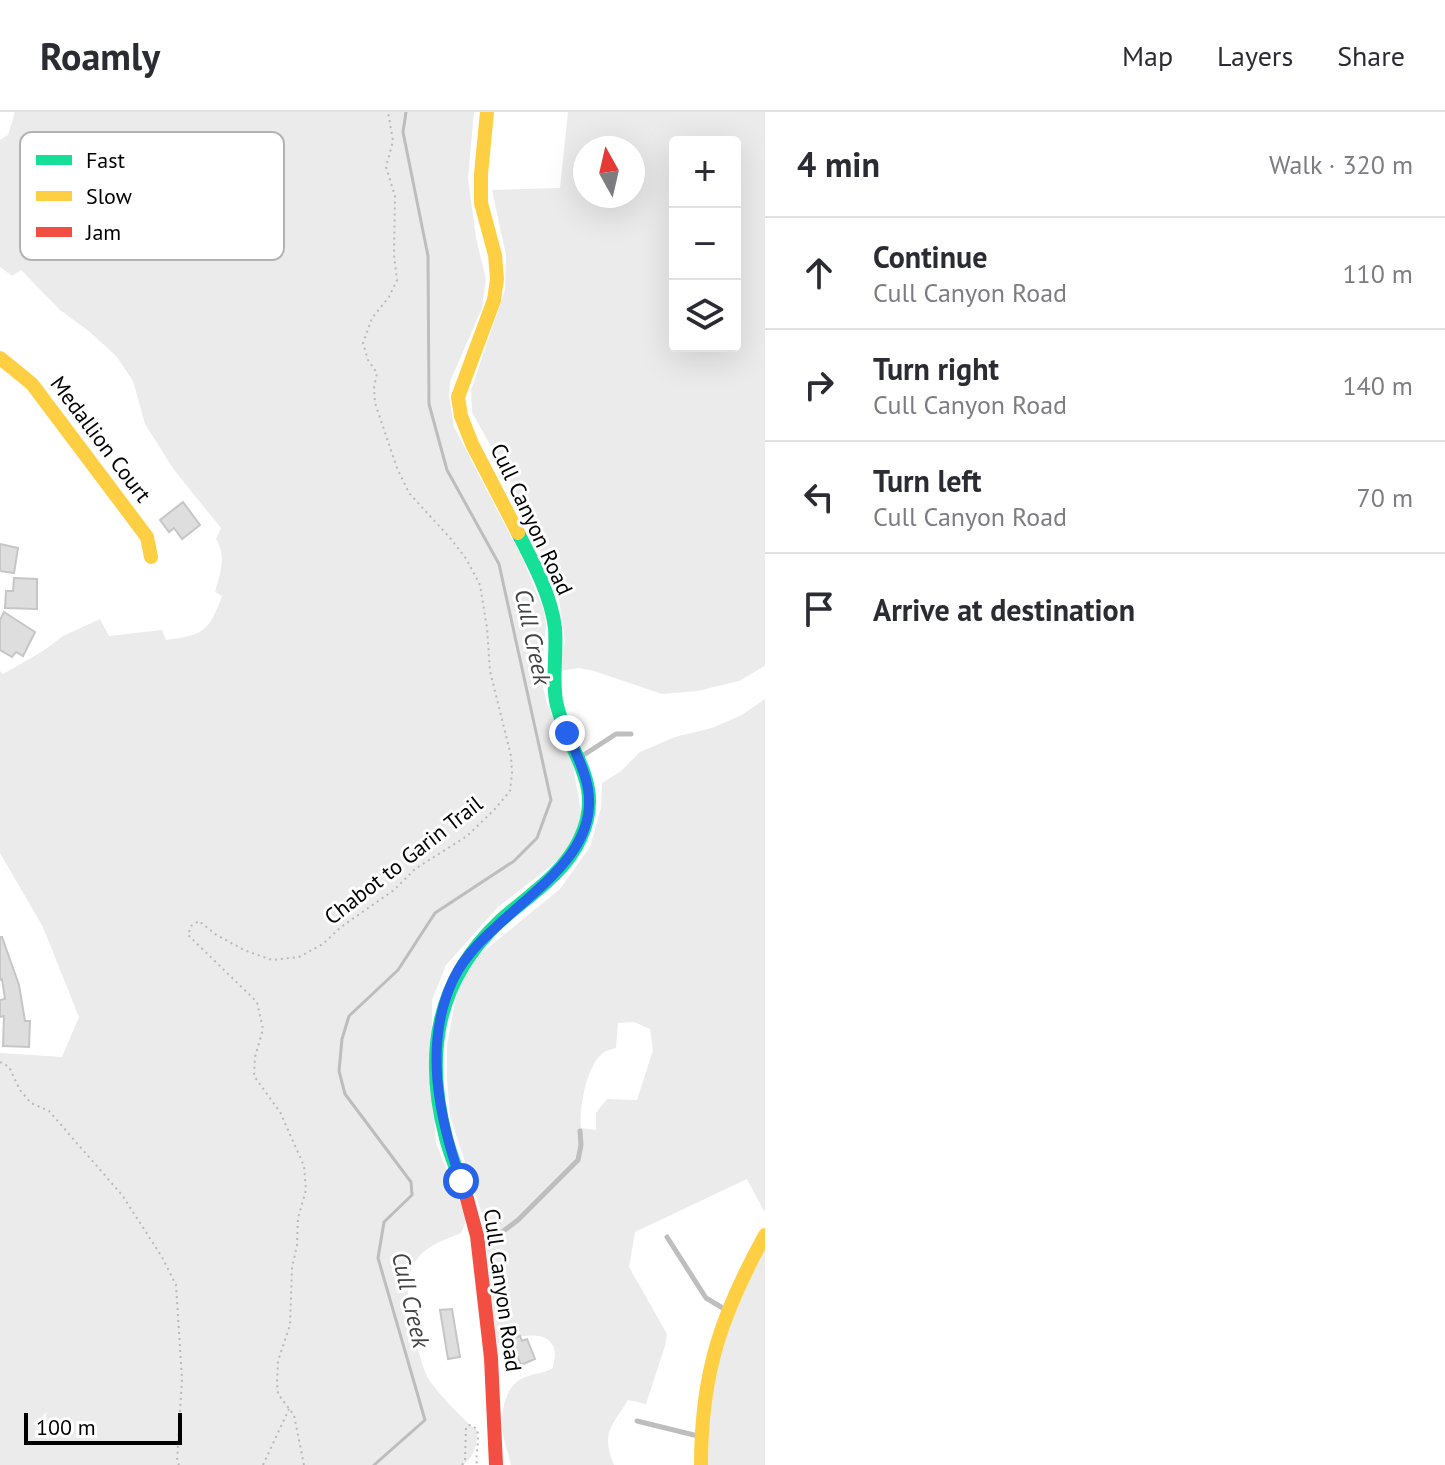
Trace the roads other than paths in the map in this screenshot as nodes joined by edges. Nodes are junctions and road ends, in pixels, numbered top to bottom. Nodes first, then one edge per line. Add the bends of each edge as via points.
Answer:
1 (487, 112) edge
2 (0, 358) edge
3 (151, 557) dead end
4 (631, 734) dead end
5 (579, 759) junction
6 (580, 1131) dead end
7 (765, 1235) edge
8 (667, 1237) dead end
9 (478, 1246) junction
10 (727, 1310) junction
11 (637, 1421) dead end
12 (700, 1436) junction
13 (496, 1465) edge
14 (701, 1465) edge

1 - 5 street, Cull Canyon Road via 481,203 497,279 458,397 459,413 546,595 555,631 555,699
2 - 3 street, Medallion Court via 32,384 147,537
4 - 5 lane via 616,734
5 - 9 street, Cull Canyon Road via 589,800 579,844 470,953 443,1008 437,1051 439,1099
6 - 9 lane via 578,1160 518,1220
7 - 10 street
8 - 10 lane via 706,1298
9 - 13 street, Cull Canyon Road
10 - 12 street via 707,1374
11 - 12 lane
12 - 14 street

